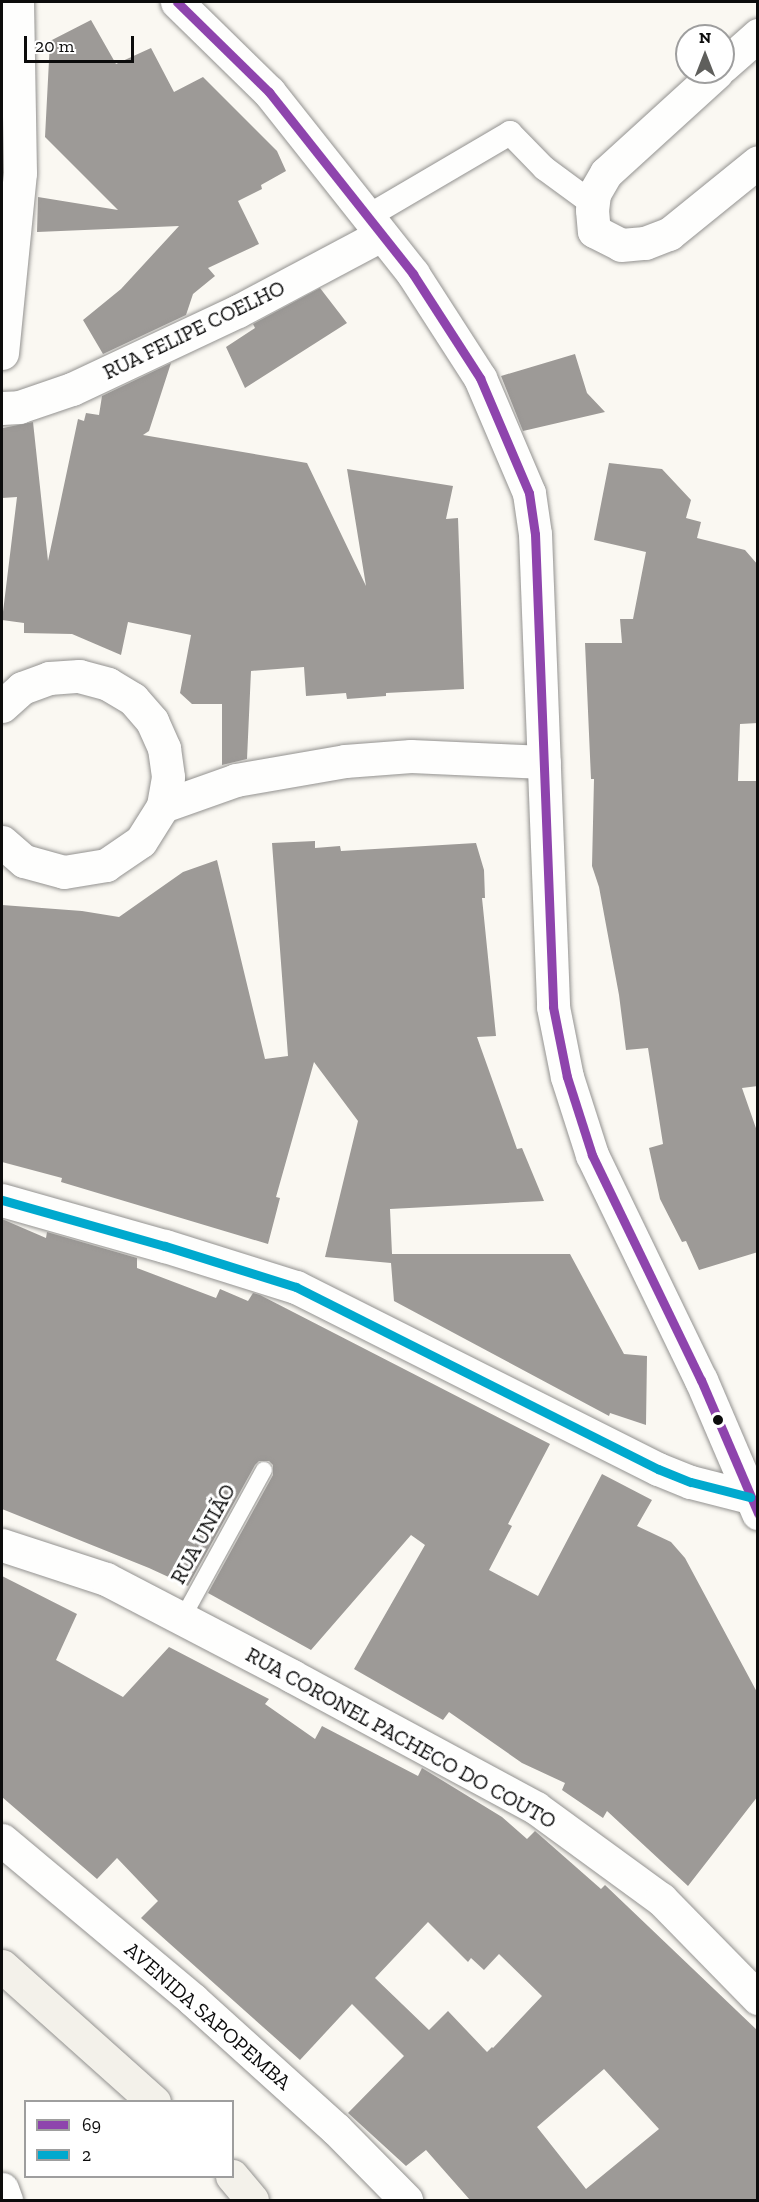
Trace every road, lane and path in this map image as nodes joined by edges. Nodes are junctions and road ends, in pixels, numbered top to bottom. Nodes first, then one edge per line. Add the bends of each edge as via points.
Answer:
1 (17, 2) edge
2 (177, 2) edge
3 (758, 35) edge
4 (735, 55) edge
5 (704, 84) edge
6 (758, 162) edge
7 (593, 204) junction
8 (374, 226) junction
9 (2, 353) edge
10 (2, 408) edge
11 (8, 690) edge
12 (544, 762) junction
13 (163, 806) junction
14 (2, 842) edge
15 (2, 1200) edge
16 (264, 1470) dead end
17 (754, 1505) edge
18 (2, 1545) edge
19 (182, 1619) junction
20 (2, 1840) edge
21 (5, 1978) edge
22 (758, 1998) edge
23 (152, 2100) edge
24 (234, 2178) edge
25 (2, 2189) edge
26 (6, 2200) edge
27 (252, 2200) edge
28 (406, 2200) edge

1 - 9 street via 20,173
2 - 8 street via 269,92
3 - 4 street
5 - 7 street via 606,173
6 - 7 street via 693,218 669,234 645,243 621,245 594,231
7 - 8 street via 544,168 510,133
8 - 10 street, RUA FELIPE COELHO via 238,311 82,384 19,407
8 - 12 street via 412,274 480,378 529,493 535,534
11 - 13 street via 49,678 79,676 108,684 133,699 152,721 165,748 168,777
12 - 13 street via 411,756 345,761 236,780
12 - 17 street via 553,1007 567,1077 592,1155 701,1380
13 - 14 street via 141,841 106,865 64,872 24,861
15 - 17 street via 296,1287 658,1469
16 - 19 lane, RUA UNIÃO
18 - 19 street, RUA CORONEL PACHECO DO COUTO via 106,1580
19 - 22 street, RUA CORONEL PACHECO DO COUTO via 536,1808 661,1899
20 - 28 street, AVENIDA SAPOPEMBA via 192,1999 336,2129
21 - 23 main road
24 - 27 main road
25 - 26 street

